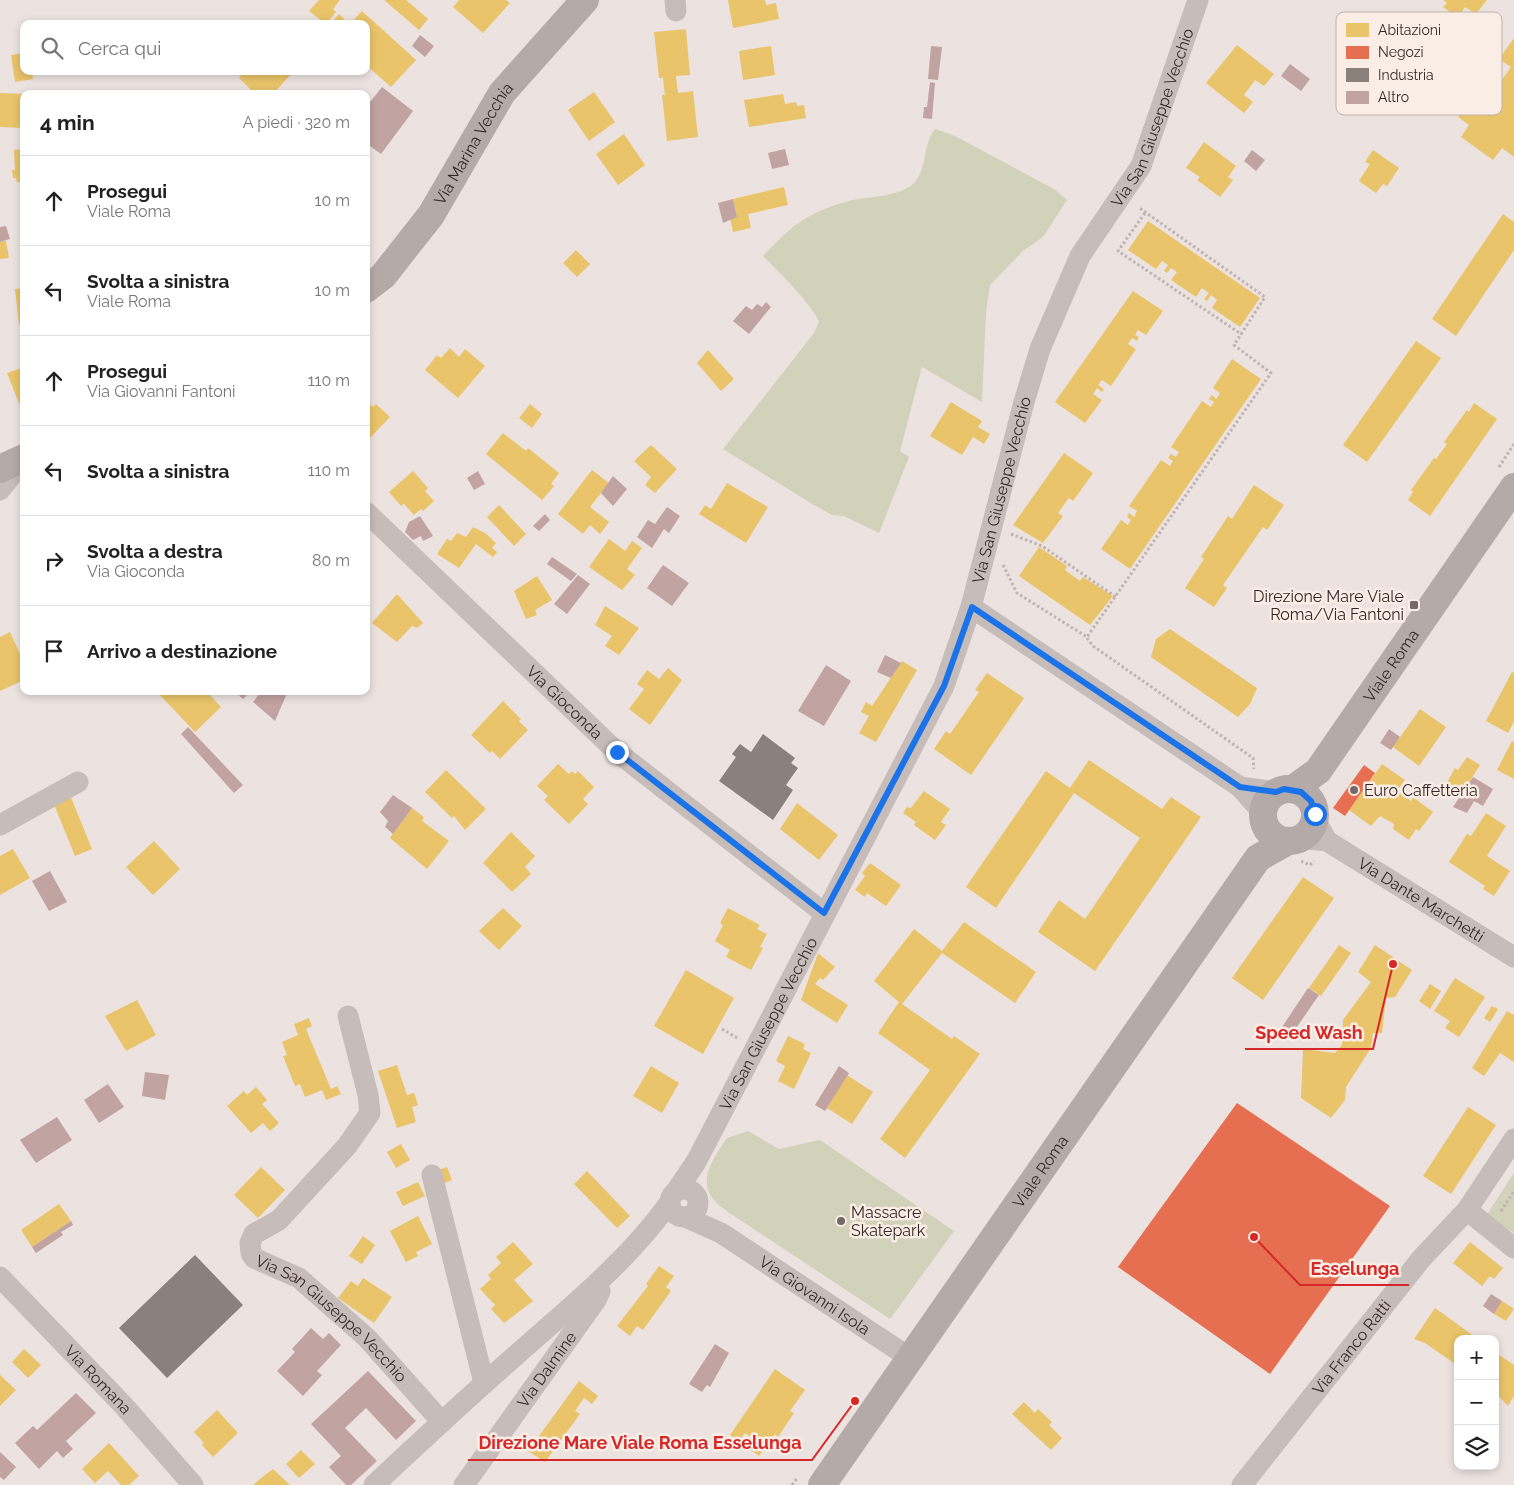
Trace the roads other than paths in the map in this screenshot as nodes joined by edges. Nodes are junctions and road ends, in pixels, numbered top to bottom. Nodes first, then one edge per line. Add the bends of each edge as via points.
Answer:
1 (585, 0) edge
2 (1198, 0) edge
3 (370, 286) edge
4 (13, 463) edge
5 (1514, 487) edge
6 (0, 490) edge
7 (370, 516) edge
8 (972, 607) junction
9 (78, 782) dead end
10 (1293, 817) junction
11 (0, 825) edge
12 (824, 913) junction
13 (1514, 957) edge
14 (348, 1016) dead end
15 (1514, 1139) edge
16 (432, 1175) dead end
17 (684, 1204) junction
18 (1467, 1210) junction
19 (1514, 1248) edge
20 (608, 1274) junction
21 (0, 1277) edge
22 (910, 1358) junction
23 (484, 1383) junction
24 (442, 1422) junction
25 (193, 1485) edge
26 (374, 1485) edge
27 (464, 1485) edge
28 (822, 1485) edge
29 (1242, 1485) edge

1 - 3 main road, Via Marina Vecchia via 502,92 431,215 383,276
2 - 8 street, Via San Giuseppe Vecchio via 1140,166 1080,256 1040,349
4 - 6 street via 11,476
5 - 10 main road, Viale Roma via 1318,771
7 - 12 street, Via Gioconda via 617,752
8 - 10 street via 1247,779
8 - 12 street, Via San Giuseppe Vecchio via 944,686
9 - 11 street
10 - 13 street, Via Dante Marchetti
10 - 22 main road, Viale Roma via 1258,858
12 - 17 street, Via San Giuseppe Vecchio via 696,1162
14 - 24 street, Via San Giuseppe Vecchio via 370,1113 347,1146 279,1220 254,1234 250,1243 251,1253 254,1258 299,1278 367,1338
15 - 18 street, Via Franco Ratti
16 - 23 street
17 - 20 street via 651,1229
17 - 22 street, Via Giovanni Isola via 721,1233
18 - 19 street
18 - 29 street, Via Franco Ratti via 1421,1259
20 - 23 street
20 - 27 street, Via Dalmine via 596,1300
21 - 25 street, Via Romana via 124,1406
22 - 28 main road, Viale Roma
23 - 24 street
24 - 26 street

